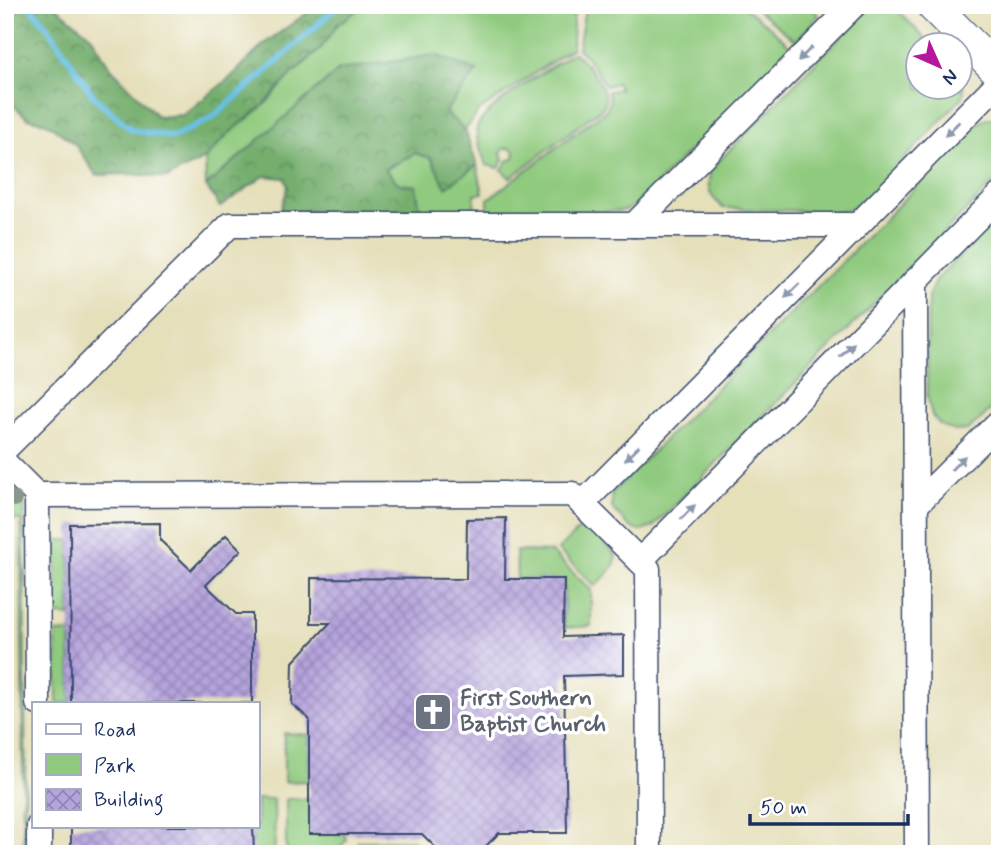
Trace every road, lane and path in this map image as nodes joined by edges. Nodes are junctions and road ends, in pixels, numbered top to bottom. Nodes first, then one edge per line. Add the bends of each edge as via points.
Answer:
1 (854, 5) edge
2 (932, 5) edge
3 (1000, 73) edge
4 (1000, 81) edge
5 (1000, 195) edge
6 (634, 225) junction
7 (857, 225) junction
8 (915, 281) junction
9 (1000, 421) edge
10 (5, 450) edge
11 (5, 463) edge
12 (37, 495) junction
13 (582, 504) junction
14 (916, 505) junction
15 (640, 561) junction
16 (38, 702) edge
17 (39, 828) edge
18 (39, 854) edge
19 (649, 854) edge
20 (917, 854) edge

1 -> 6 lane
2 - 3 main road
4 -> 7 lane
5 - 8 lane
6 - 7 lane
6 - 10 lane via 230,225
7 -> 13 lane
8 - 14 lane
15 -> 8 lane
14 -> 9 lane
11 - 12 lane
12 - 13 lane via 572,494
12 - 16 lane
13 - 15 lane
14 - 20 lane
15 - 19 lane via 648,569
17 - 18 lane

